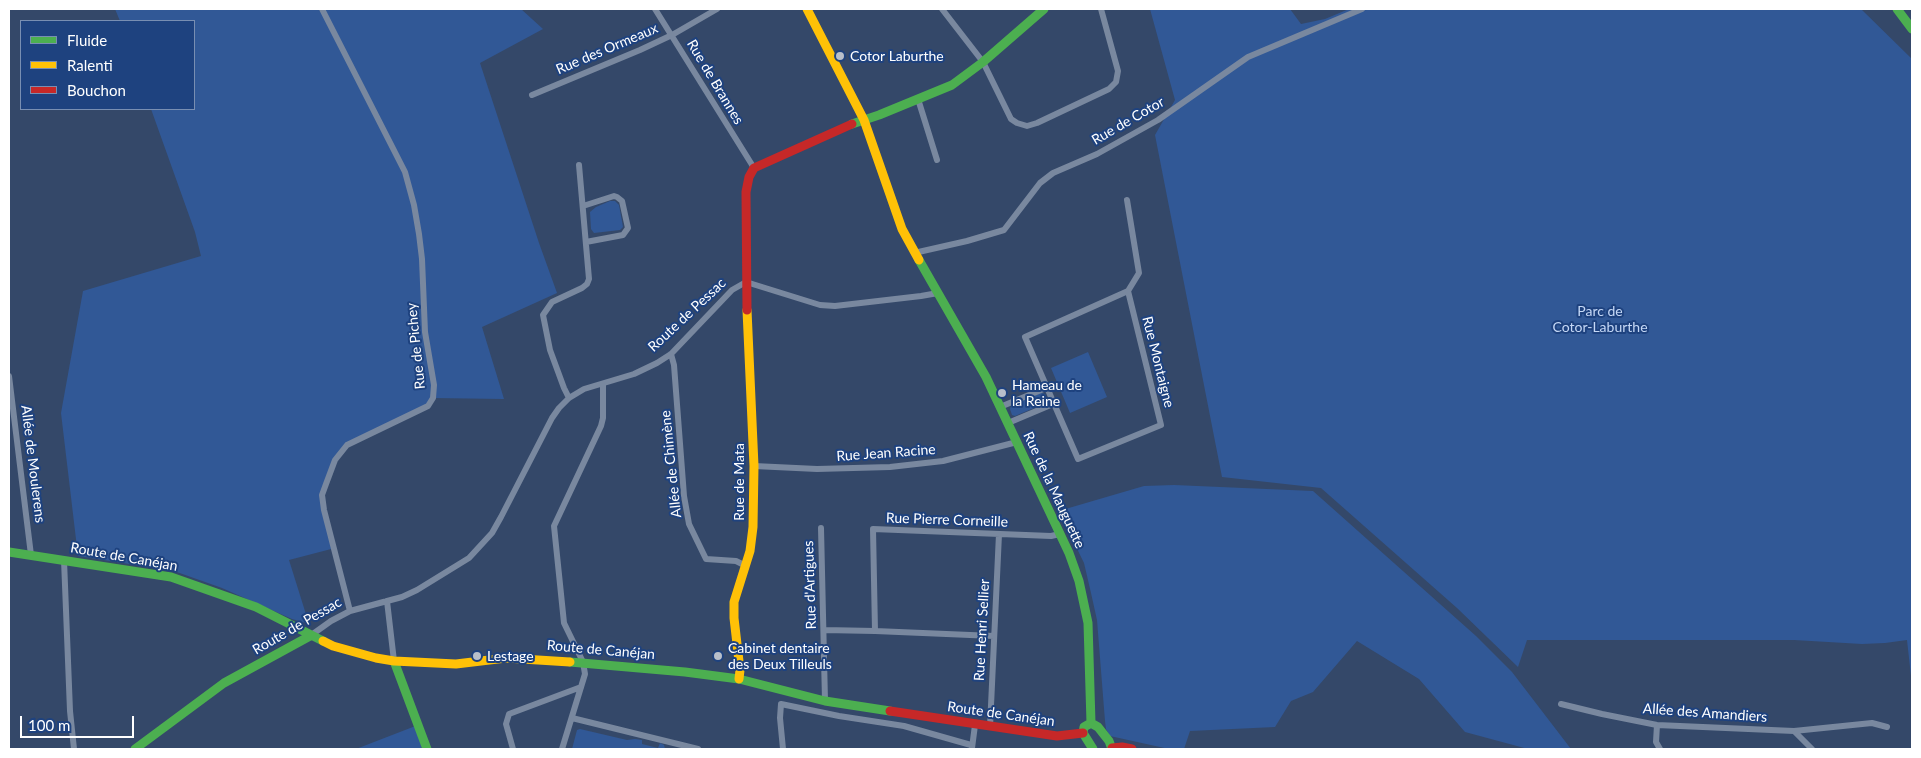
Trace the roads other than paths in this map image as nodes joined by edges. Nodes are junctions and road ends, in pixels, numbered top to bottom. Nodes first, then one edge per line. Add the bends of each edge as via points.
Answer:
1 (322, 9) edge
2 (656, 9) edge
3 (717, 9) edge
4 (806, 9) edge
5 (942, 9) edge
6 (1044, 9) edge
7 (1101, 9) edge
8 (1362, 9) edge
9 (1897, 9) edge
10 (1912, 29) edge
11 (672, 35) junction
12 (983, 62) junction
13 (532, 95) dead end
14 (918, 99) junction
15 (864, 120) junction
16 (937, 160) dead end
17 (579, 165) dead end
18 (754, 168) junction
19 (1127, 200) dead end
20 (583, 206) junction
21 (586, 242) junction
22 (914, 252) junction
23 (746, 282) junction
24 (1128, 291) junction
25 (938, 292) junction
26 (671, 354) junction
27 (9, 376) edge
28 (603, 385) junction
29 (1046, 388) junction
30 (569, 398) junction
31 (1053, 404) junction
32 (1000, 407) junction
33 (1008, 423) junction
34 (1017, 442) junction
35 (754, 466) junction
36 (821, 528) dead end
37 (999, 534) junction
38 (1060, 534) junction
39 (9, 552) edge
40 (31, 555) junction
41 (64, 560) junction
42 (744, 565) junction
43 (387, 601) junction
44 (350, 611) junction
45 (824, 630) junction
46 (875, 632) junction
47 (310, 636) junction
48 (994, 636) junction
49 (394, 661) junction
50 (584, 662) junction
51 (739, 679) junction
52 (581, 687) junction
53 (825, 701) junction
54 (1561, 704) dead end
55 (572, 718) junction
56 (1091, 723) junction
57 (975, 725) junction
58 (1657, 725) junction
59 (990, 727) junction
60 (1887, 728) dead end
61 (1794, 731) junction
62 (1083, 733) junction
63 (669, 746) edge
64 (972, 747) edge
65 (1112, 748) edge
66 (74, 749) edge
67 (135, 749) edge
68 (427, 749) edge
69 (513, 749) edge
70 (562, 749) edge
71 (698, 749) edge
72 (784, 749) edge
73 (1093, 749) edge
74 (1132, 749) edge
75 (1660, 749) edge
76 (1812, 749) edge

1 - 44 street, Rue de Pichey via 405,172 419,234 424,332 434,385 428,406 347,445 335,460 326,484 322,496 324,510
2 - 11 street, Rue de Brannes
3 - 11 street, Rue des Ormeaux
4 - 15 main road, Rue de la Mauguette
5 - 12 street
6 - 12 main road
7 - 12 street via 1118,71 1116,82 1109,89 1036,123 1024,125 1011,119
8 - 22 street, Rue de Cotor via 1248,57 1158,120 1097,154 1053,172 1040,183 1004,230
9 - 10 main road
11 - 13 street, Rue des Ormeaux
11 - 18 street, Rue de Brannes
12 - 14 main road via 952,85
14 - 15 main road
14 - 16 street
15 - 18 main road
15 - 22 main road, Rue de la Mauguette
17 - 20 street
18 - 23 main road, Route de Pessac via 746,184
19 - 24 street via 1140,273
20 - 21 street
20 - 21 street via 617,197 622,201 628,228 623,234
21 - 30 street via 587,284 552,302 543,315 550,350
22 - 25 main road, Rue de la Mauguette
23 - 25 street via 836,306
23 - 26 street, Route de Pessac via 732,290
23 - 35 main road, Rue de Mata
24 - 29 street, Rue Montaigne via 1025,336
24 - 31 street, Rue Montaigne via 1161,425 1078,459
25 - 32 main road, Rue de la Mauguette via 976,357
26 - 28 street, Route de Pessac via 634,374
26 - 42 street, Allée de Chimène via 689,524 706,559 736,561
27 - 40 street, Allée de Moulerens
28 - 30 street, Route de Pessac
28 - 50 street via 602,426 555,521 553,532 564,623
29 - 31 street, Rue Montaigne
29 - 32 street
30 - 43 street, Route de Pessac via 552,418 501,517 481,546 469,558 431,583
31 - 33 street
32 - 33 main road, Rue de la Mauguette
33 - 34 main road, Rue de la Mauguette
34 - 35 street, Rue Jean Racine via 943,461 890,467 817,470
34 - 38 main road, Rue de la Mauguette
35 - 42 main road, Rue de Mata via 753,527
36 - 45 street, Rue d'Artigues
37 - 38 street, Rue Pierre Corneille
37 - 46 street, Rue Pierre Corneille via 873,529
37 - 48 street, Rue Henri Sellier
38 - 56 main road, Rue de la Mauguette via 1080,581 1086,610
39 - 40 main road, Route de Canéjan
40 - 41 main road, Route de Canéjan
41 - 47 main road, Route de Canéjan via 171,578 256,607
41 - 66 street
42 - 51 main road, Rue de Mata via 734,618
43 - 44 street, Route de Pessac
43 - 49 street
44 - 47 street, Route de Pessac
45 - 46 street
45 - 53 street, Rue d'Artigues
46 - 48 street
47 - 49 main road, Route de Canéjan via 343,649
47 - 67 main road, Route de Pessac via 224,683
48 - 59 street, Rue Henri Sellier
49 - 50 main road, Route de Canéjan via 456,664 506,658
49 - 68 main road
50 - 51 main road, Route de Canéjan
50 - 52 street
51 - 53 main road, Route de Canéjan
52 - 55 street
52 - 69 street via 509,714 506,724
53 - 57 main road, Route de Canéjan
54 - 58 street, Allée des Amandiers
55 - 63 street
55 - 70 street
56 - 62 main road via 1084,727
56 - 65 main road via 1098,726
57 - 59 main road, Route de Canéjan
57 - 64 street
58 - 61 street, Allée des Amandiers
58 - 75 street via 1656,742
59 - 62 main road, Route de Canéjan via 1057,736
60 - 61 street, Allée des Amandiers via 1872,723
61 - 76 street
62 - 73 main road
63 - 71 street
64 - 72 street via 904,726 781,704
65 - 74 main road

